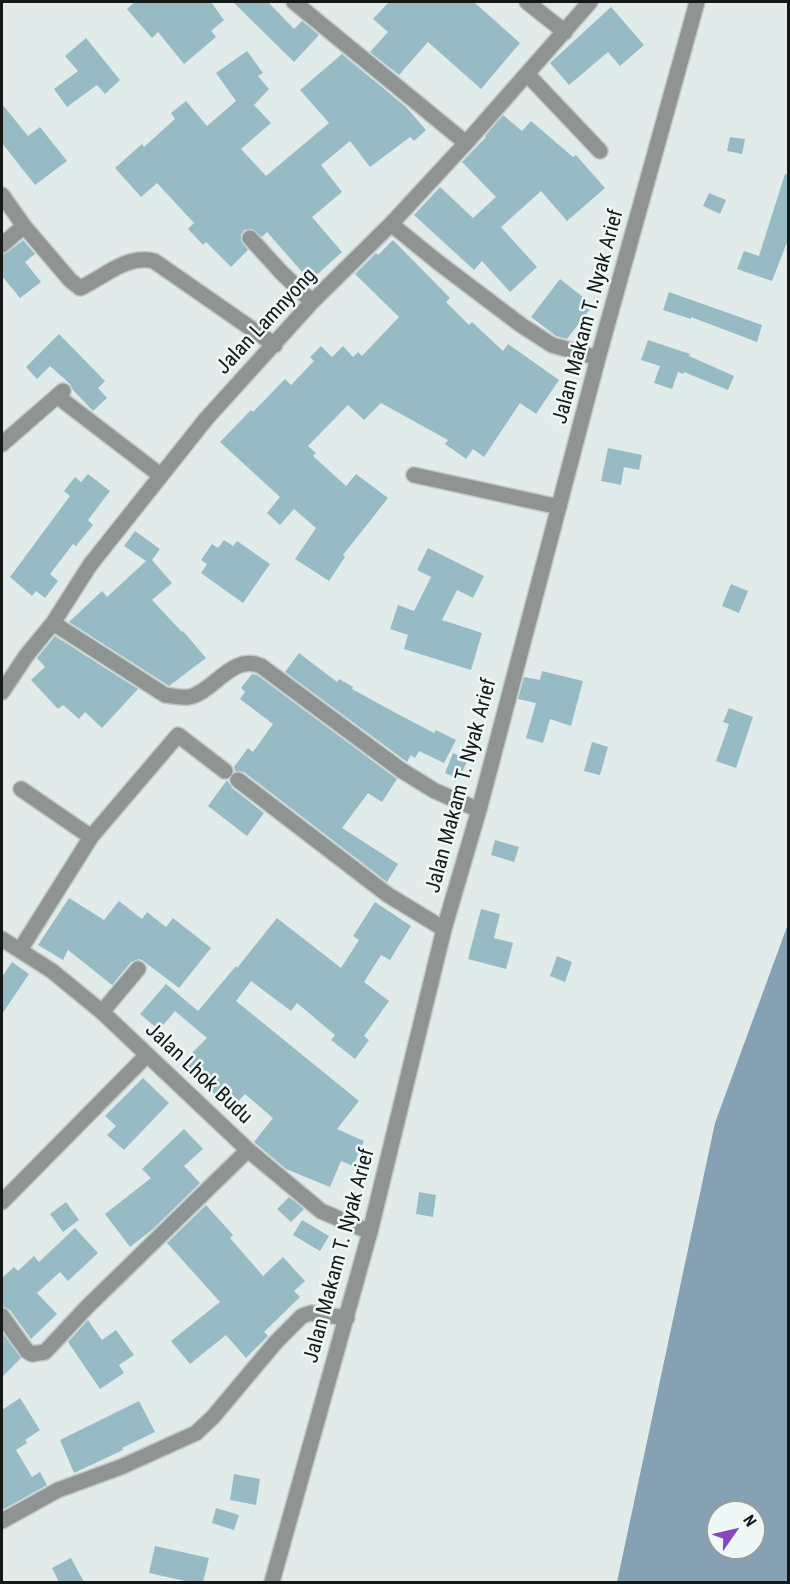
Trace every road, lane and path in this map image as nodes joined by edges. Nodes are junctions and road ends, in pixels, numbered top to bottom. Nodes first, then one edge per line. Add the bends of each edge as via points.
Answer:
1 (294, 2) edge
2 (527, 2) edge
3 (590, 2) edge
4 (698, 2) edge
5 (565, 32) junction
6 (527, 74) junction
7 (466, 143) junction
8 (600, 151) dead end
9 (2, 195) edge
10 (391, 224) junction
11 (24, 225) junction
12 (250, 238) dead end
13 (2, 245) edge
14 (312, 302) junction
15 (275, 345) junction
16 (598, 358) junction
17 (2, 444) edge
18 (160, 475) junction
19 (414, 475) dead end
20 (559, 507) junction
21 (53, 622) junction
22 (2, 692) edge
23 (21, 789) dead end
24 (479, 810) junction
25 (91, 837) junction
26 (444, 929) junction
27 (2, 939) edge
28 (20, 950) junction
29 (138, 969) dead end
30 (102, 1012) junction
31 (147, 1055) junction
32 (248, 1150) junction
33 (2, 1202) edge
34 (370, 1232) junction
35 (2, 1316) edge
36 (347, 1318) junction
37 (2, 1521) edge
38 (272, 1582) edge

1 - 7 street
2 - 5 street
3 - 5 street, Jalan Lamnyong
4 - 16 street, Jalan Makam T. Nyak Arief
5 - 6 street, Jalan Lamnyong
6 - 7 street, Jalan Lamnyong
6 - 8 street
7 - 10 street, Jalan Lamnyong
9 - 11 street
10 - 14 street, Jalan Lamnyong
10 - 16 street via 520,325 552,345
11 - 13 street
11 - 15 street via 80,288 132,260 154,261
12 - 14 street
14 - 15 street, Jalan Lamnyong
15 - 18 street, Jalan Lamnyong
16 - 20 street, Jalan Makam T. Nyak Arief
17 - 18 street via 60,393
18 - 21 street, Jalan Lamnyong via 90,565
19 - 20 street
20 - 24 street, Jalan Makam T. Nyak Arief
21 - 22 street, Jalan Lamnyong
21 - 24 street via 165,695 194,695 247,662 261,666 402,770 435,791
23 - 25 street
24 - 26 street, Jalan Makam T. Nyak Arief
25 - 26 street via 178,735 388,895
25 - 28 street
26 - 34 street, Jalan Makam T. Nyak Arief
27 - 28 street, Jalan Lhok Budu
28 - 30 street, Jalan Lhok Budu
29 - 30 street
30 - 31 street, Jalan Lhok Budu
31 - 32 street, Jalan Lhok Budu
31 - 33 street
32 - 34 street, Jalan Lhok Budu via 321,1211
32 - 35 street via 45,1352 27,1351
34 - 36 street, Jalan Makam T. Nyak Arief
36 - 37 street via 311,1313 302,1316 213,1418 195,1433 58,1490
36 - 38 street, Jalan Makam T. Nyak Arief

